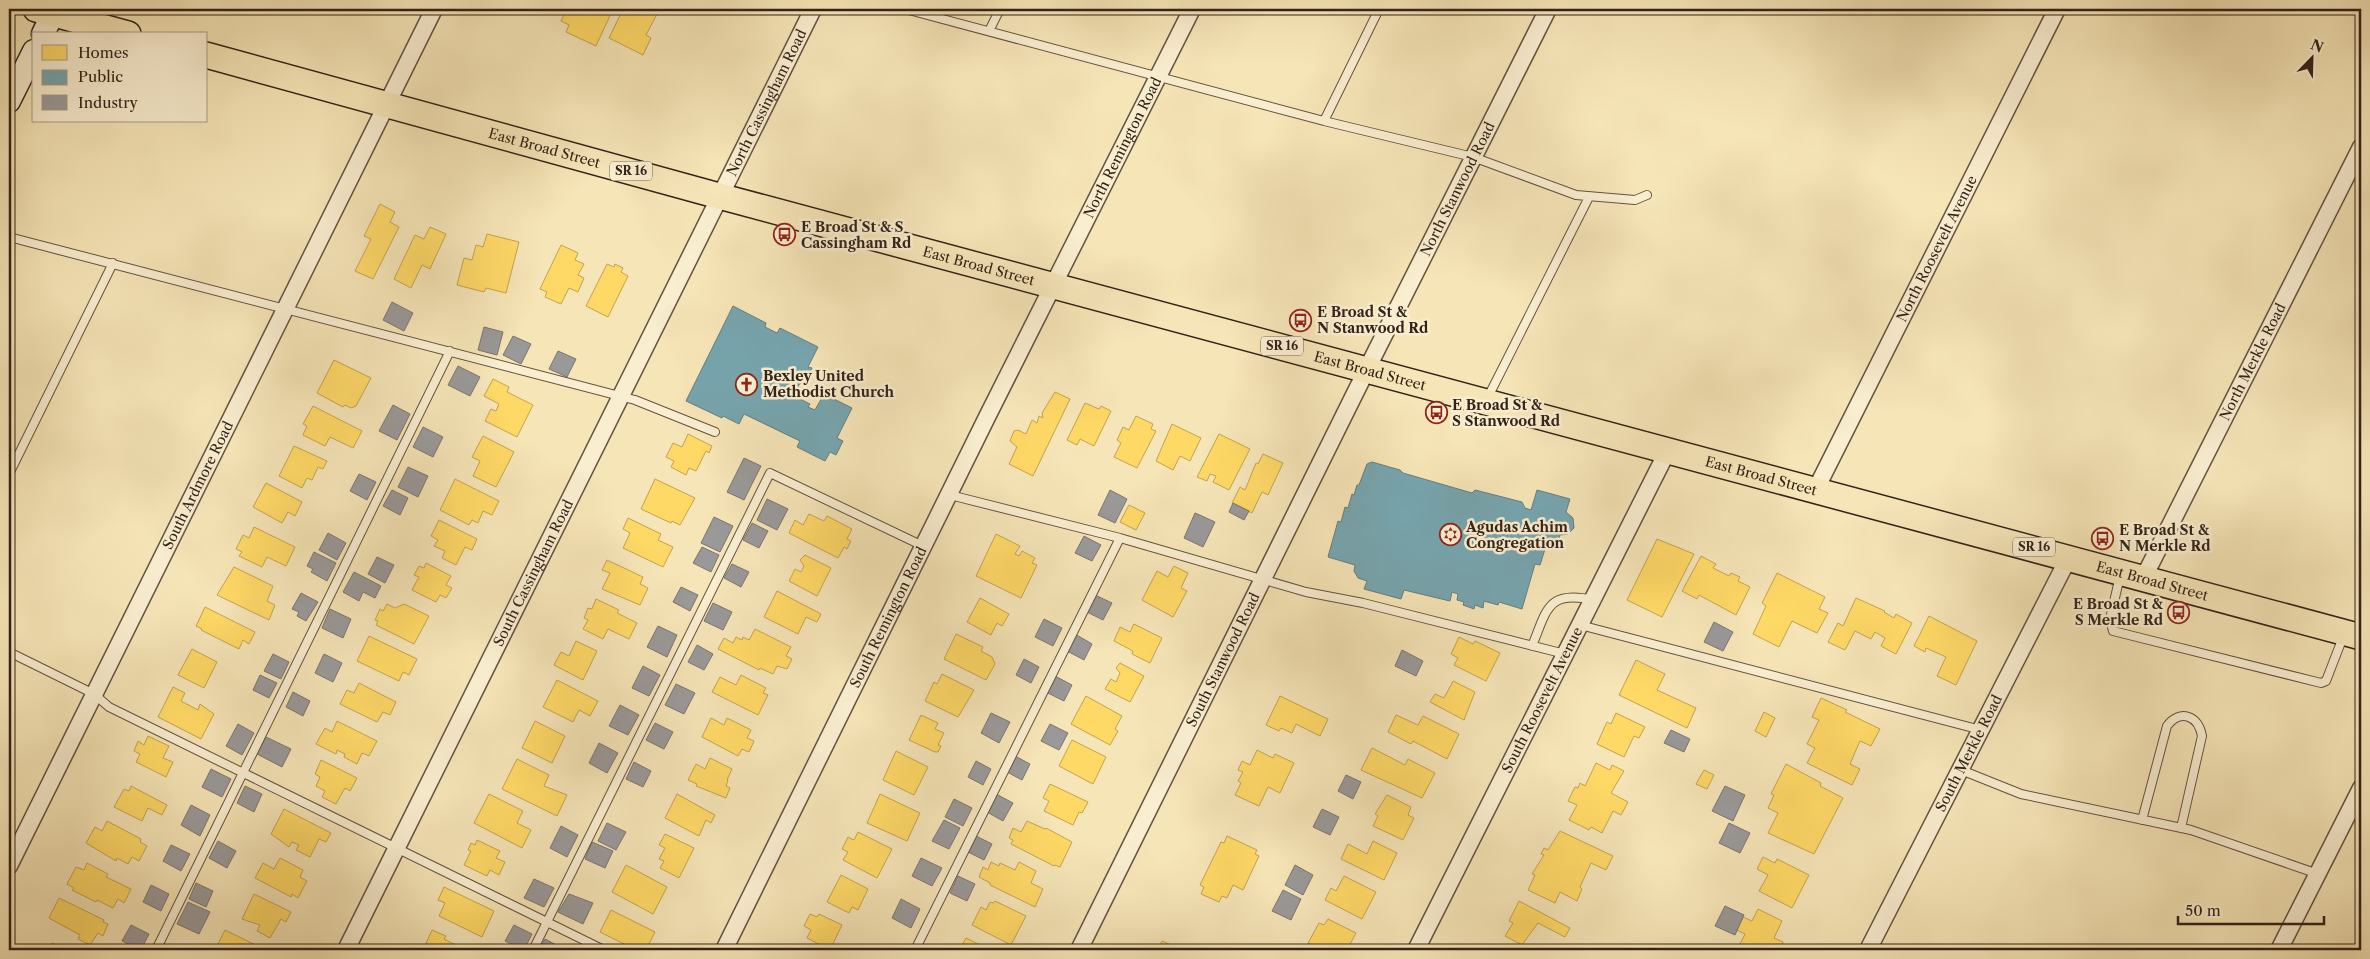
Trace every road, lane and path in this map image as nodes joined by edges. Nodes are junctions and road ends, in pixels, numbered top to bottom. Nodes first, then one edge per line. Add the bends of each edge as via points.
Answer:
1 (434, 9) edge
2 (813, 9) edge
3 (905, 9) edge
4 (1000, 9) edge
5 (1192, 9) edge
6 (1379, 9) edge
7 (1548, 9) edge
8 (2057, 9) edge
9 (46, 16) edge
10 (989, 31) junction
11 (119, 32) edge
12 (32, 56) edge
13 (208, 56) edge
14 (1158, 76) junction
15 (9, 102) edge
16 (386, 104) junction
17 (1324, 122) junction
18 (2361, 147) edge
19 (1473, 157) junction
20 (1647, 195) dead end
21 (719, 196) junction
22 (1589, 197) junction
23 (9, 236) edge
24 (113, 263) junction
25 (1054, 285) junction
26 (285, 308) junction
27 (450, 351) junction
28 (1367, 369) junction
29 (621, 396) junction
30 (1486, 401) junction
31 (715, 432) dead end
32 (1668, 450) junction
33 (9, 474) edge
34 (1816, 489) junction
35 (950, 494) junction
36 (1120, 538) junction
37 (924, 546) junction
38 (2069, 557) junction
39 (2132, 574) junction
40 (1263, 580) junction
41 (1593, 600) junction
42 (1580, 625) junction
43 (2353, 635) edge
44 (1532, 646) junction
45 (9, 652) edge
46 (1566, 654) junction
47 (94, 694) junction
48 (1981, 730) junction
49 (1960, 770) junction
50 (243, 773) junction
51 (2361, 788) edge
52 (2142, 820) junction
53 (2181, 828) junction
54 (397, 847) junction
55 (9, 866) edge
56 (2318, 874) junction
57 (547, 922) junction
58 (156, 950) edge
59 (346, 950) edge
60 (533, 950) edge
61 (604, 950) edge
62 (724, 950) edge
63 (915, 950) edge
64 (1079, 950) edge
65 (1416, 950) edge
66 (1868, 950) edge
67 (2279, 950) edge

1 - 16 street, South Ardmore Road
2 - 21 street, North Cassingham Road
3 - 10 lane
4 - 10 lane
5 - 14 street, North Remington Road
6 - 17 lane
7 - 19 street, North Stanwood Road
8 - 34 street, North Roosevelt Avenue
9 - 11 main road
10 - 14 lane
12 - 15 street
13 - 16 main road, East Broad Street / SR 16
14 - 17 lane
14 - 25 street, North Remington Road
16 - 21 main road, East Broad Street / SR 16
16 - 26 street, South Ardmore Road
17 - 19 lane
18 - 39 street, North Merkle Road
19 - 22 lane
19 - 28 street, North Stanwood Road
20 - 22 lane via 1635,200
21 - 25 main road, East Broad Street / SR 16
21 - 29 street, South Cassingham Road
22 - 30 lane
23 - 24 lane
24 - 26 lane
24 - 33 lane
25 - 28 main road, East Broad Street / SR 16
25 - 35 street, South Remington Road
26 - 27 lane
26 - 47 street, South Ardmore Road
27 - 29 lane
27 - 50 lane
28 - 30 main road, East Broad Street / SR 16
28 - 40 street, South Stanwood Road
29 - 31 lane
29 - 54 street, South Cassingham Road
30 - 32 main road, East Broad Street / SR 16
32 - 34 main road, East Broad Street / SR 16
32 - 41 street, South Roosevelt Avenue
34 - 38 main road, East Broad Street / SR 16
35 - 36 lane
35 - 37 street, South Remington Road
36 - 40 lane
36 - 63 lane
37 - 57 lane via 770,473
37 - 62 street, South Remington Road
38 - 39 main road, East Broad Street / SR 16
38 - 48 street, South Merkle Road
39 - 43 main road, East Broad Street / SR 16
39 - 43 lane via 2110,619 2113,631 2321,684 2326,681
40 - 44 lane
40 - 64 street, South Stanwood Road
41 - 42 street, South Roosevelt Avenue
41 - 44 lane via 1577,596 1553,602
42 - 46 street, South Roosevelt Avenue
42 - 48 lane
44 - 46 lane
45 - 47 lane
46 - 65 street, South Roosevelt Avenue
47 - 50 lane via 109,707
47 - 55 street, South Ardmore Road
48 - 49 street, South Merkle Road
49 - 52 lane via 2021,794
49 - 66 street, South Merkle Road
50 - 54 lane
50 - 58 lane
51 - 56 street
52 - 53 lane
52 - 53 lane via 2167,726 2173,718 2180,716 2195,720 2202,736
53 - 56 lane
54 - 57 lane
54 - 59 street, South Cassingham Road
56 - 67 street
57 - 60 lane
57 - 61 lane

